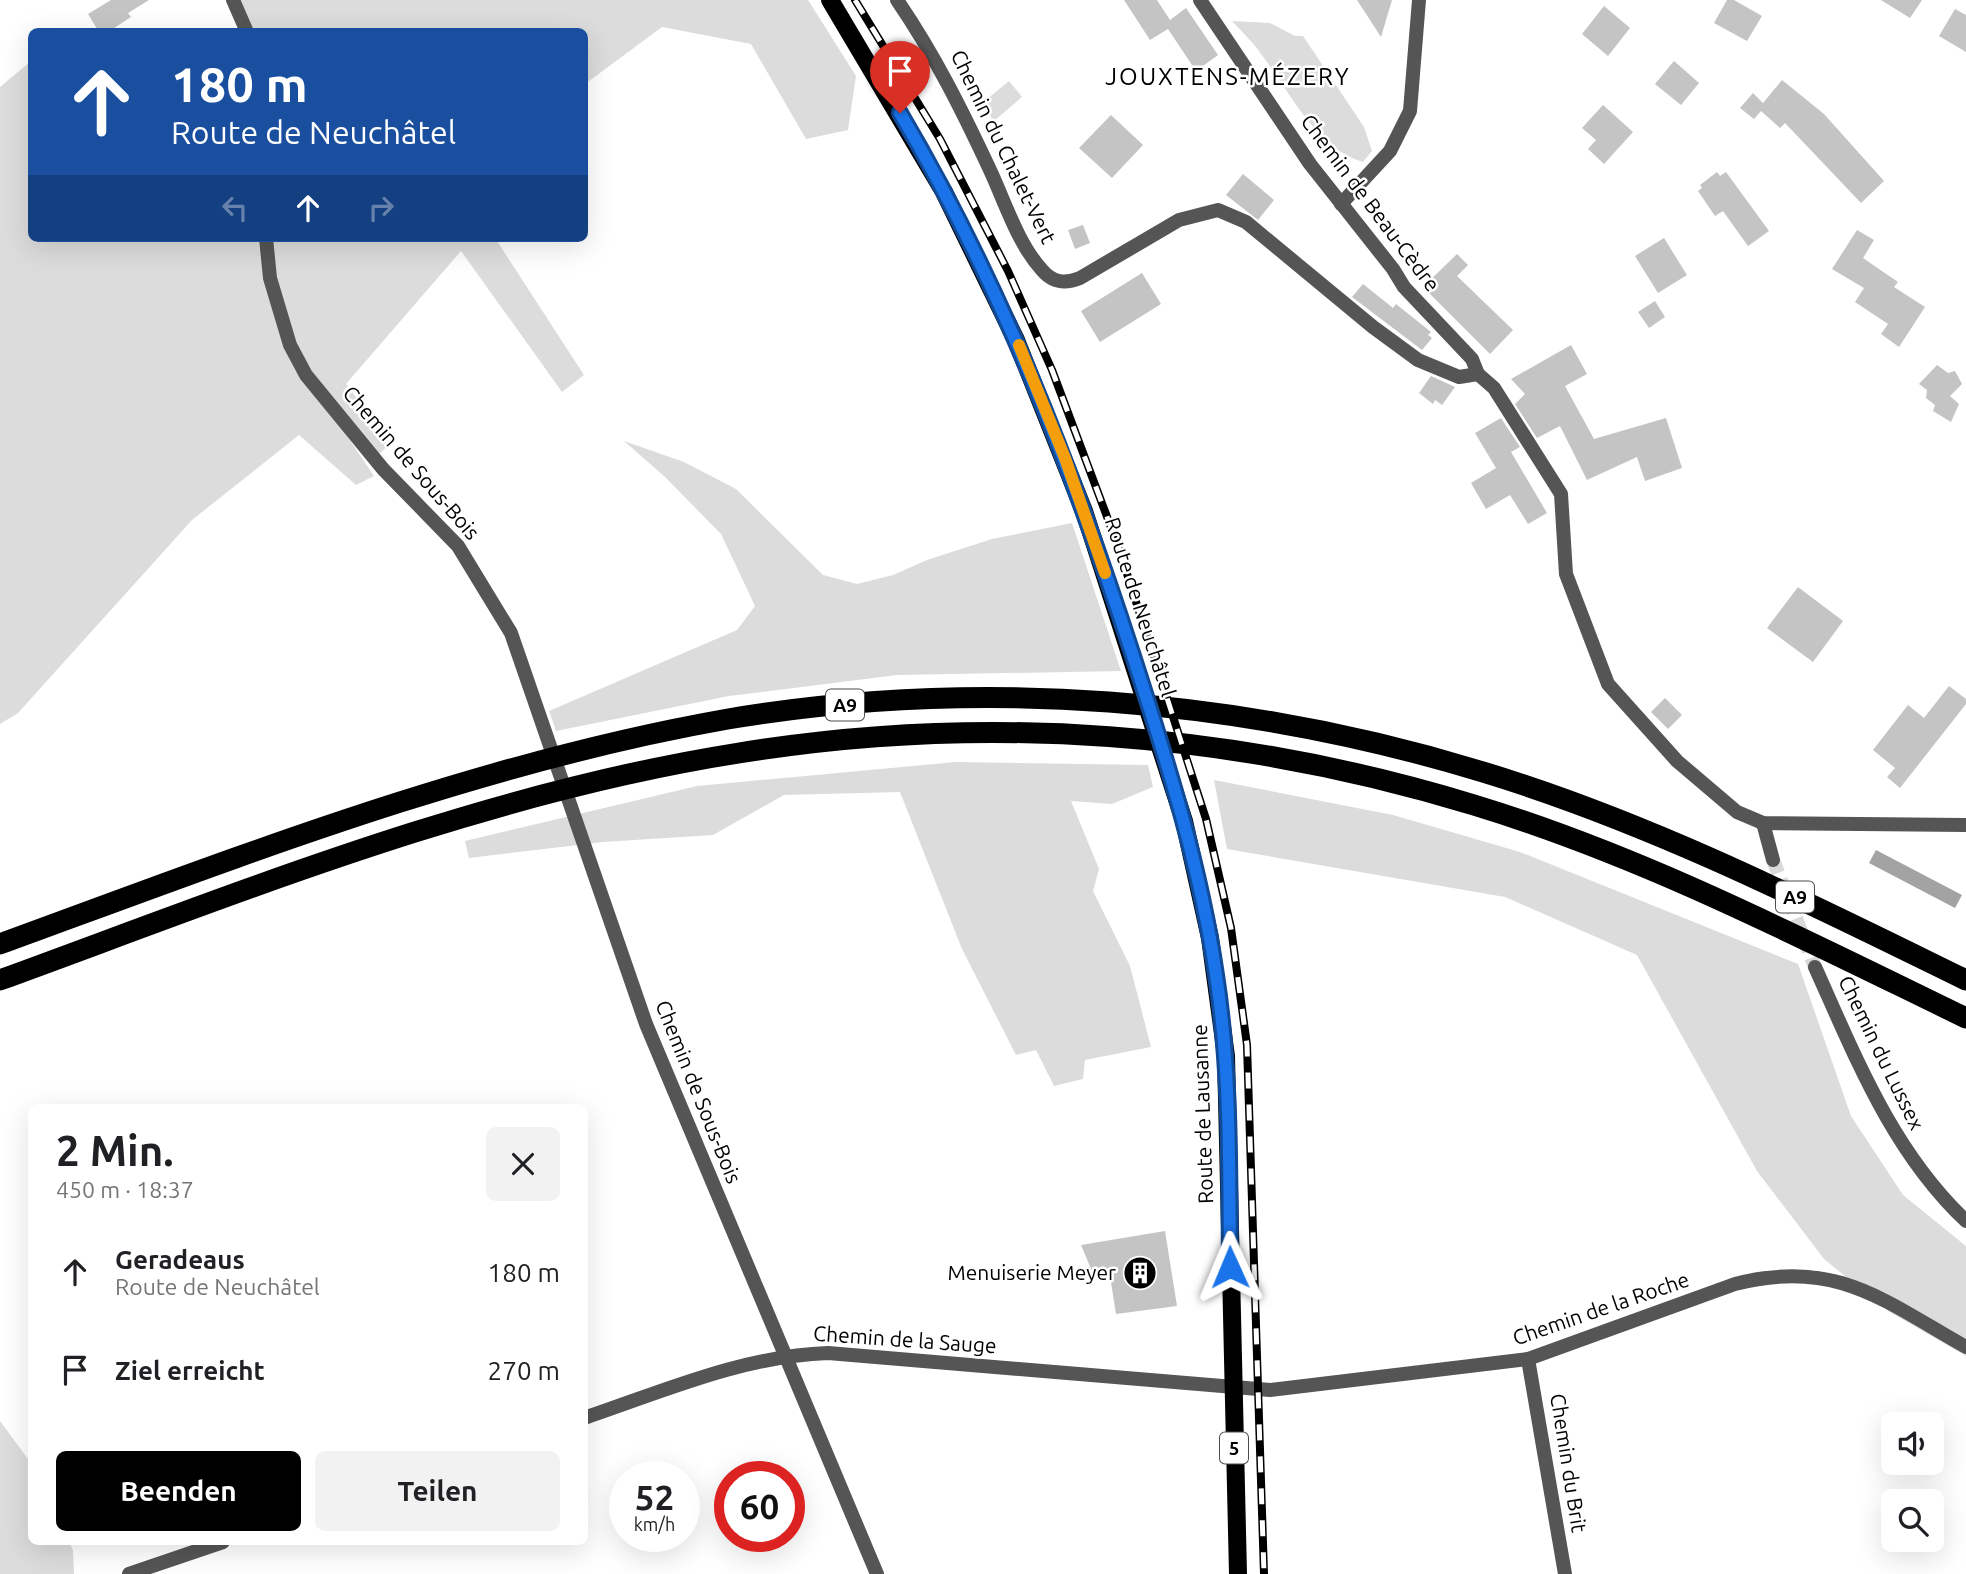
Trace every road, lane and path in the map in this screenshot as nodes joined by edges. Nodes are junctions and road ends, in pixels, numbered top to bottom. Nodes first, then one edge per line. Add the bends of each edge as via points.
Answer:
1 (233, 0) edge
2 (830, 0) edge
3 (897, 0) edge
4 (1200, 0) edge
5 (1419, 0) edge
6 (245, 28) edge
7 (1341, 204) junction
8 (267, 242) edge
9 (1478, 374) junction
10 (1173, 783) joint
11 (1763, 824) junction
12 (1966, 825) edge
13 (1773, 860) tunnel mouth
14 (0, 944) edge
15 (1815, 967) tunnel mouth
16 (1966, 980) edge
17 (0, 981) edge
18 (1966, 1018) edge
19 (1966, 1220) edge
20 (1966, 1348) edge
21 (784, 1356) junction
22 (1528, 1359) junction
23 (1232, 1389) junction
24 (588, 1417) edge
25 (214, 1545) edge
26 (129, 1574) edge
27 (877, 1574) edge
28 (1238, 1574) edge
29 (1565, 1574) edge

1 - 6 street
2 - 10 main road, Route de Neuchâtel / 5 via 918,144 1003,310 1071,475
3 - 9 street, Chemin du Chalet-Vert via 937,59 1023,241 1042,270 1056,281 1080,278 1179,219 1218,210 1245,222 1418,360 1458,377
4 - 7 street, Chemin de Beau-Cèdre
5 - 7 street via 1410,111 1390,151
7 - 9 street, Chemin de Beau-Cèdre via 1404,287 1472,359
8 - 21 street, Chemin de Sous-Bois via 274,291 290,345 306,375 383,469 458,546 511,632 646,1024
9 - 11 street, Chemin de Beau-Cèdre via 1494,388 1561,494 1566,575 1608,684 1677,761 1737,812
10 - 23 main road, Route de Lausanne / 5 via 1210,938 1226,1056
11 - 12 street
11 - 13 street
14 - 16 highway, A9 via 373,810 621,741 819,707 934,699 1036,699 1149,705 1287,724 1488,773 1655,834
15 - 19 street, Chemin du Lussex via 1892,1130 1917,1167
17 - 18 highway, A9 via 360,851 590,784 684,762 786,746 936,733 1036,732 1149,740 1285,758 1479,806 1689,886
20 - 22 street, Chemin de la Roche via 1887,1299 1826,1279 1790,1275 1735,1284
21 - 23 street, Chemin de la Sauge via 828,1353
21 - 24 street, Chemin de la Sauge via 743,1363
21 - 27 street, Chemin de Sous-Bois
22 - 23 street, Chemin de la Roche via 1270,1390
22 - 29 street, Chemin du Brit
23 - 28 main road, Route de Lausanne / 5
25 - 26 street

